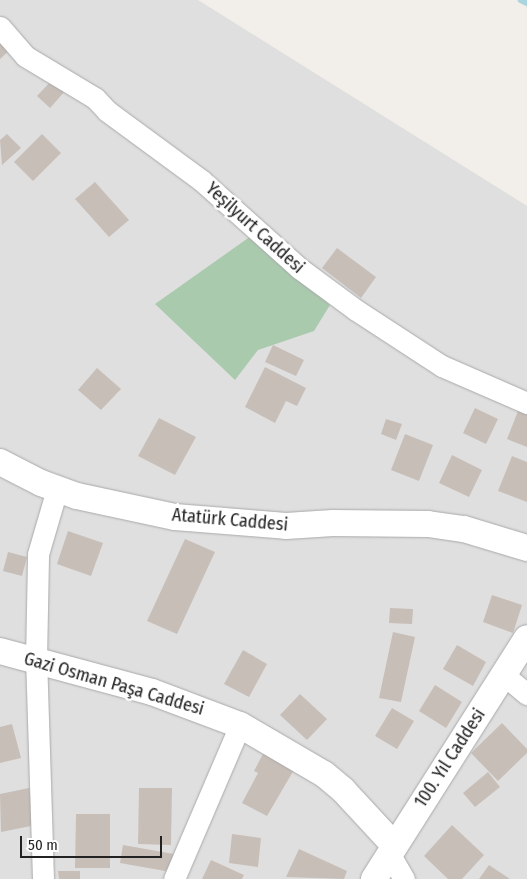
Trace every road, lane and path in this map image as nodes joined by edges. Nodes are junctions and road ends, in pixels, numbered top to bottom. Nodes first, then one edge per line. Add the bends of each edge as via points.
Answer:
1 (0, 27) edge
2 (527, 403) edge
3 (0, 462) edge
4 (57, 489) junction
5 (527, 548) edge
6 (527, 638) edge
7 (0, 651) edge
8 (36, 661) junction
9 (504, 675) junction
10 (527, 694) edge
11 (240, 725) junction
12 (391, 849) junction
13 (43, 879) edge
14 (174, 879) edge
15 (374, 879) edge
16 (404, 879) edge

1 - 2 street, Yeşilyurt Caddesi via 24,56 95,98 201,180 298,268 349,305 442,366
3 - 4 street, Atatürk Caddesi
4 - 5 street, Atatürk Caddesi via 132,508 216,522 286,526 428,524 464,529
4 - 8 street via 38,554
6 - 9 street, 100. Yıl Caddesi
7 - 8 street, Gazi Osman Paşa Caddesi
8 - 11 street, Gazi Osman Paşa Caddesi via 152,692
8 - 13 street
9 - 10 street
9 - 12 street, 100. Yıl Caddesi
11 - 12 street, Gazi Osman Paşa Caddesi via 324,774 343,790
11 - 14 street
12 - 15 street, 100. Yıl Caddesi
12 - 16 street

